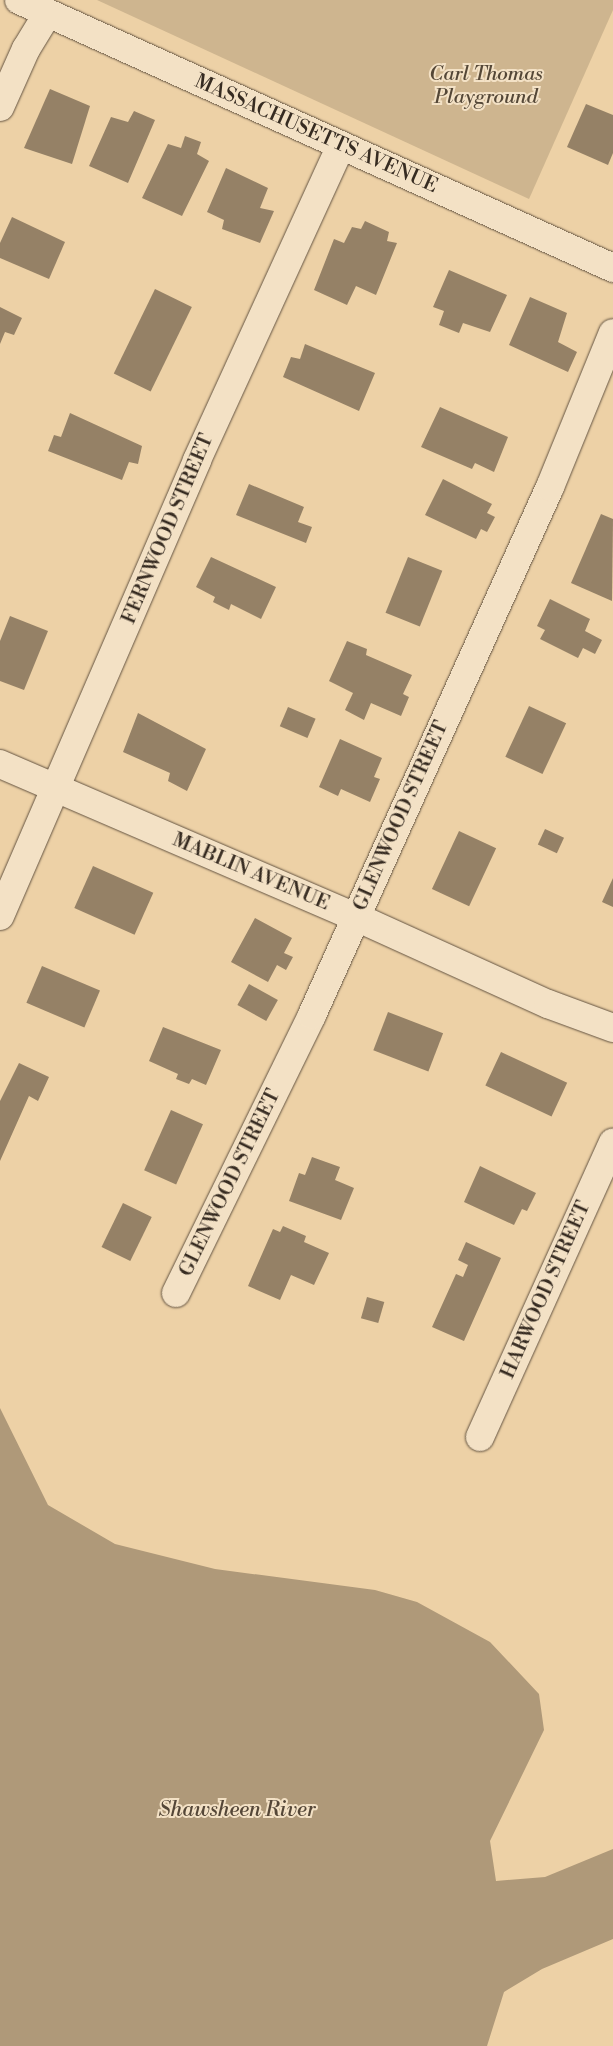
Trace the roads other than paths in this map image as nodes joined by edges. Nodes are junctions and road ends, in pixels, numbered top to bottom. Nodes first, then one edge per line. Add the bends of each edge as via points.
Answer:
1 (19, 0) edge
2 (48, 13) junction
3 (0, 107) edge
4 (341, 146) junction
5 (613, 268) edge
6 (613, 333) edge
7 (0, 764) edge
8 (56, 789) junction
9 (0, 916) edge
10 (356, 917) junction
11 (613, 1028) edge
12 (613, 1143) edge
13 (176, 1293) dead end
14 (480, 1437) dead end

1 - 2 street, MASSACHUSETTS AVENUE
2 - 3 street via 26,49
2 - 4 street, MASSACHUSETTS AVENUE
4 - 5 street, MASSACHUSETTS AVENUE
4 - 8 street, FERNWOOD STREET via 197,460
6 - 10 street, GLENWOOD STREET via 550,487
7 - 8 street, MABLIN AVENUE
8 - 9 street, FERNWOOD STREET
8 - 10 street, MABLIN AVENUE
10 - 11 street, MABLIN AVENUE via 548,1004
10 - 13 street, GLENWOOD STREET via 312,1015
12 - 14 street, HARWOOD STREET

